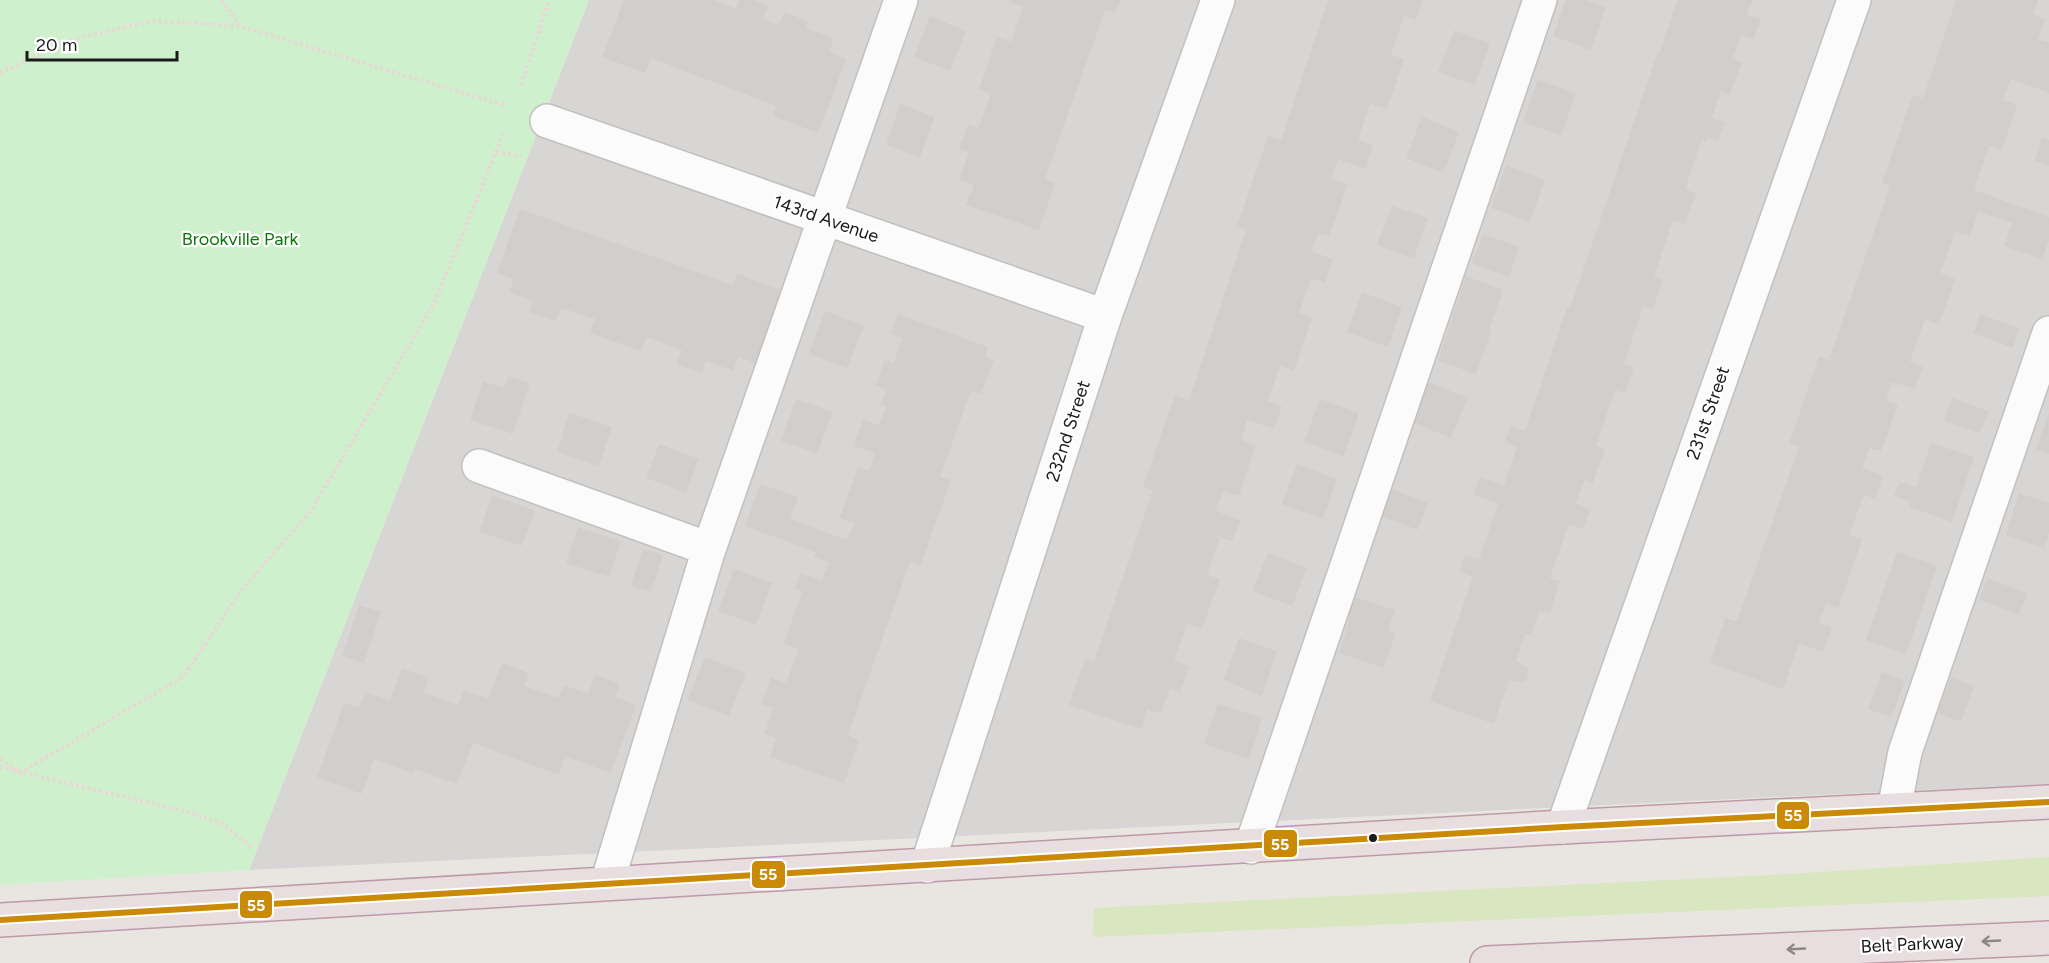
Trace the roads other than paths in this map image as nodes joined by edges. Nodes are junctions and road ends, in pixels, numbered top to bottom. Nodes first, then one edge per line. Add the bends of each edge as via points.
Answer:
1 (901, 0) edge
2 (1218, 0) edge
3 (1540, 0) edge
4 (1854, 0) edge
5 (547, 121) road end
6 (824, 218) junction
7 (1105, 316) junction
8 (2049, 333) edge
9 (479, 466) dead end
10 (709, 549) junction
11 (2049, 802) edge
12 (1893, 810) junction
13 (1563, 827) junction
14 (1251, 847) junction
15 (927, 866) junction
16 (607, 883) junction
17 (0, 920) edge
18 (2049, 938) edge
19 (1487, 963) edge

1 - 6 street
2 - 7 street, 232nd Street
3 - 14 street
4 - 13 street, 231st Street
5 - 6 street, 143rd Avenue
6 - 7 street, 143rd Avenue
6 - 10 street
7 - 15 street, 232nd Street
8 - 12 street via 1905,752
9 - 10 street
10 - 16 street
11 - 12 highway
12 - 13 highway
13 - 14 highway
14 - 15 highway
15 - 16 highway
16 - 17 highway
18 -> 19 highway, Belt Parkway

